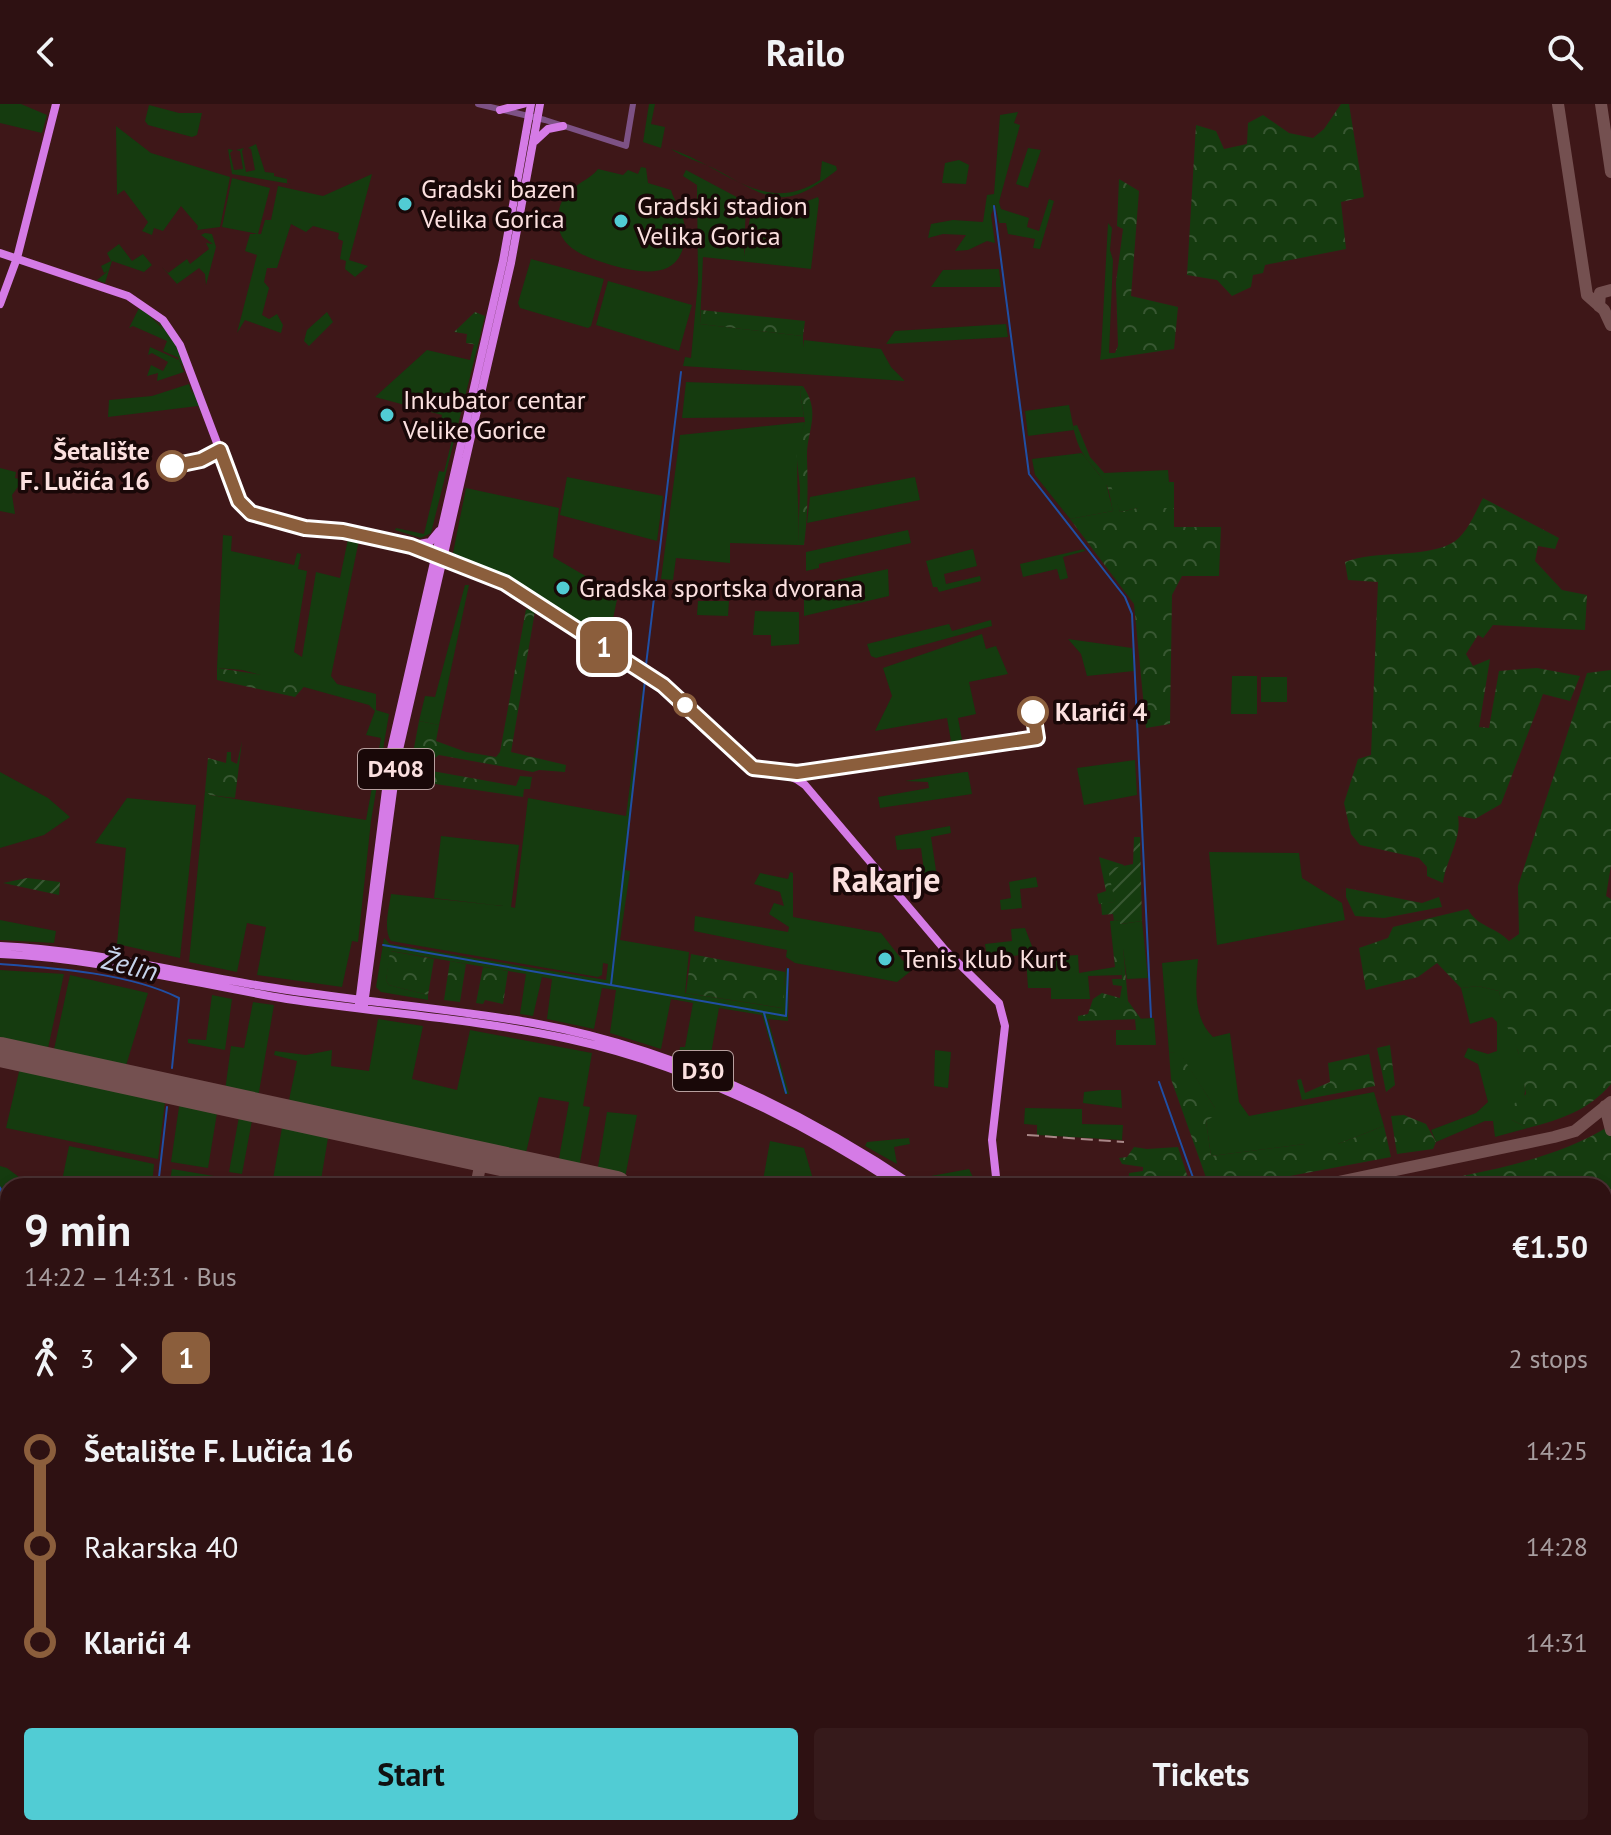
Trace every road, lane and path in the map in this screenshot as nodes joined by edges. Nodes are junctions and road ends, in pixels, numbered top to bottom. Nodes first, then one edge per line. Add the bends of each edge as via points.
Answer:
1 (56, 104) edge
2 (478, 104) edge
3 (523, 104) edge
4 (531, 104) edge
5 (540, 104) edge
6 (633, 104) edge
7 (500, 110) junction
8 (533, 117) junction
9 (563, 126) junction
10 (533, 145) junction
11 (0, 253) edge
12 (17, 258) junction
13 (0, 304) edge
14 (442, 527) junction
15 (411, 546) junction
16 (439, 556) junction
17 (465, 566) junction
18 (437, 582) junction
19 (0, 946) edge
20 (0, 954) edge
21 (363, 965) junction
22 (368, 978) junction
23 (338, 997) junction
24 (361, 1003) junction
25 (394, 1004) junction
26 (887, 1178) edge
27 (901, 1178) edge
28 (996, 1178) edge

1 - 12 main road
2 - 7 street
3 - 7 main road
4 - 8 main road, D408
5 - 8 main road, D408
6 - 9 street via 626,146
7 - 8 street
8 - 9 street
8 - 10 main road, D408
8 - 14 main road, D408
9 - 10 main road via 543,132
10 - 16 main road, D408 via 508,277
11 - 12 main road
12 - 13 main road
12 - 15 main road via 128,296 163,320 180,345 239,501 251,513
14 - 15 main road via 430,542
14 - 16 main road, D408
15 - 16 main road
16 - 17 main road
16 - 18 main road, D408
16 - 21 main road, D408 via 391,750
17 - 18 main road via 448,570
17 - 28 main road via 518,589 669,690 748,764 788,774 805,785 946,952 995,997 1005,1026 992,1140
18 - 22 main road, D408 via 398,754
19 - 23 main road, D30 via 91,954
20 - 24 main road, D30
21 - 23 main road via 356,988
21 - 24 main road, D408
22 - 24 main road, D408
22 - 25 main road via 372,994
23 - 24 main road, D30
24 - 25 main road, D30
24 - 26 main road, D30 via 545,1034 667,1067 790,1120
25 - 27 main road, D30 via 534,1024 684,1064 796,1114

